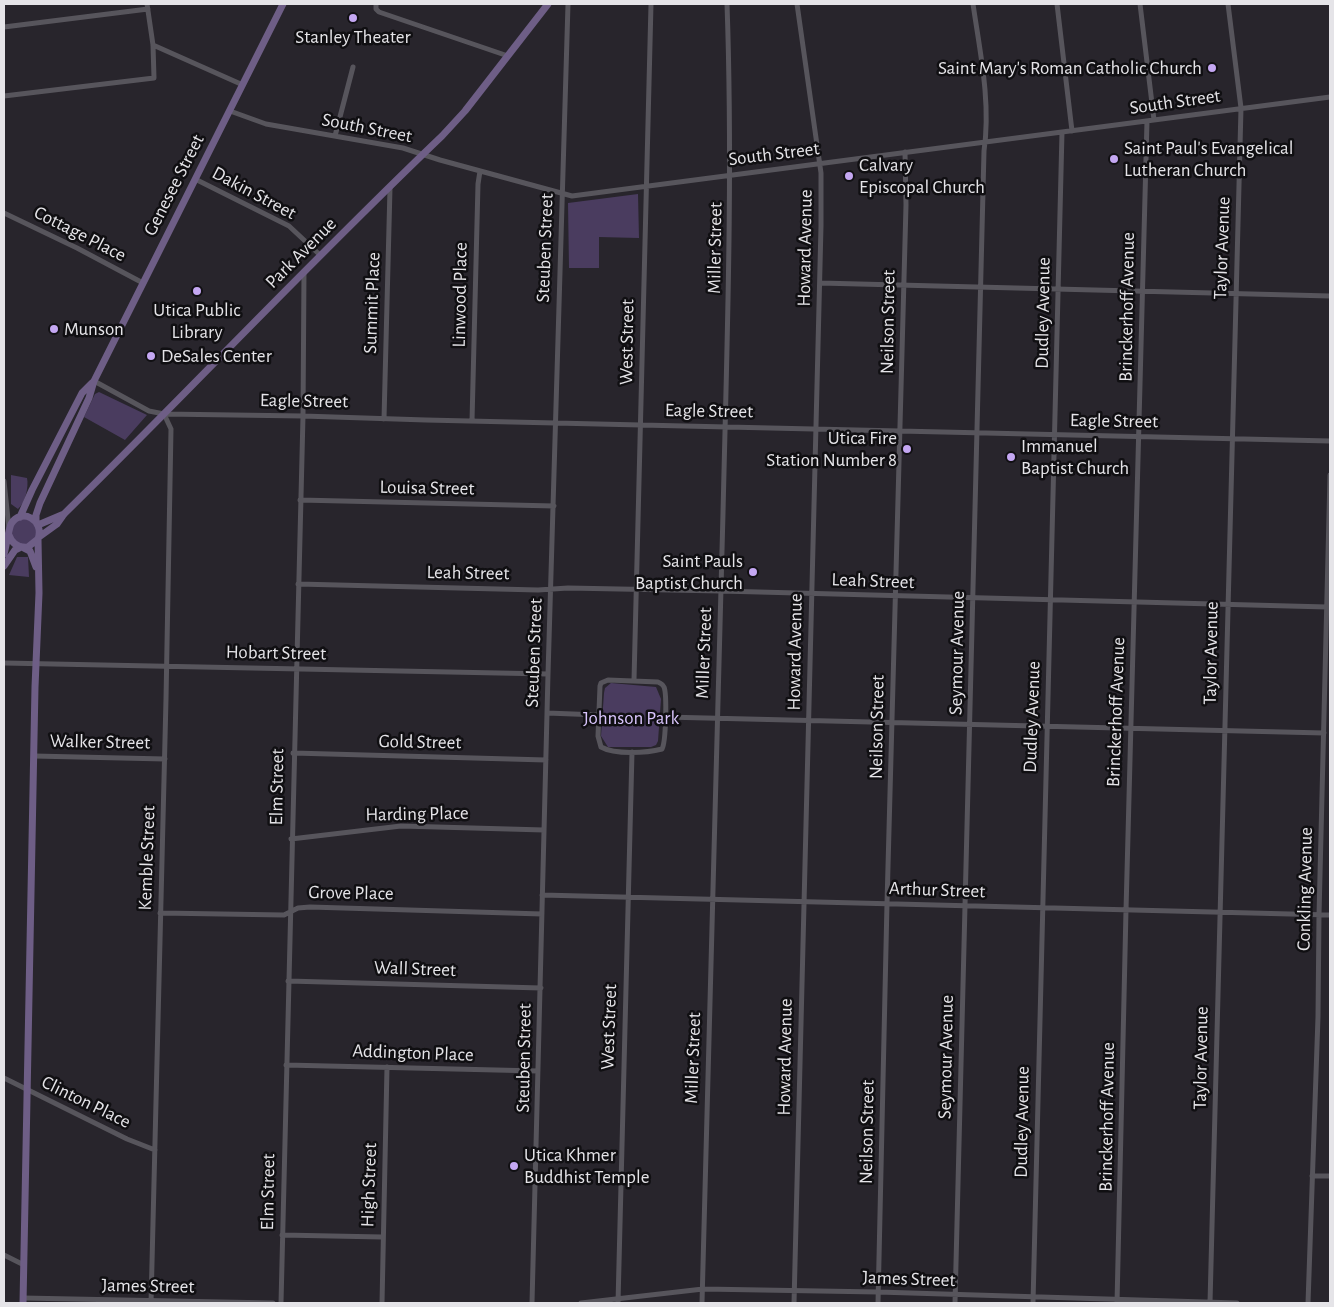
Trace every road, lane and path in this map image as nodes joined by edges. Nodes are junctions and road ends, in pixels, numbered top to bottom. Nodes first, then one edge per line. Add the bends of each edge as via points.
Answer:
1 (283, 4) edge
2 (548, 4) edge
3 (568, 4) edge
4 (651, 4) edge
5 (727, 4) edge
6 (797, 4) edge
7 (973, 4) edge
8 (1057, 4) edge
9 (1140, 4) edge
10 (1228, 4) edge
11 (147, 6) edge
12 (376, 6) edge
13 (4, 27) edge
14 (153, 45) junction
15 (508, 56) junction
16 (353, 67) dead end
17 (242, 85) junction
18 (4, 96) edge
19 (1330, 96) edge
20 (1241, 108) junction
21 (230, 111) junction
22 (1154, 120) junction
23 (1147, 121) junction
24 (1072, 131) junction
25 (1062, 132) junction
26 (335, 136) junction
27 (985, 142) junction
28 (905, 152) junction
29 (423, 154) junction
30 (820, 164) junction
31 (480, 171) junction
32 (731, 175) junction
33 (195, 179) junction
34 (646, 186) junction
35 (390, 188) junction
36 (562, 193) junction
37 (4, 213) edge
38 (320, 255) junction
39 (304, 272) junction
40 (143, 283) junction
41 (820, 283) junction
42 (904, 286) junction
43 (981, 288) junction
44 (1058, 289) junction
45 (1142, 292) junction
46 (1236, 294) junction
47 (1330, 296) edge
48 (94, 381) junction
49 (164, 414) junction
50 (302, 416) junction
51 (384, 419) junction
52 (472, 421) junction
53 (555, 422) junction
54 (640, 424) junction
55 (725, 426) junction
56 (817, 428) junction
57 (900, 431) junction
58 (977, 433) junction
59 (1055, 435) junction
60 (1139, 437) junction
61 (1232, 439) junction
62 (1330, 441) edge
63 (1330, 476) edge
64 (4, 481) edge
65 (4, 492) edge
66 (300, 500) junction
67 (554, 506) junction
68 (6, 507) junction
69 (64, 514) junction
70 (19, 517) junction
71 (37, 523) junction
72 (9, 532) junction
73 (38, 538) junction
74 (22, 547) junction
75 (4, 554) edge
76 (4, 566) edge
77 (39, 578) junction
78 (298, 584) junction
79 (550, 589) junction
80 (636, 589) junction
81 (721, 591) junction
82 (811, 594) junction
83 (896, 596) junction
84 (973, 598) junction
85 (1050, 600) junction
86 (1134, 602) junction
87 (1228, 605) junction
88 (1327, 607) junction
89 (4, 663) edge
90 (36, 663) junction
91 (166, 666) junction
92 (296, 668) junction
93 (548, 674) junction
94 (634, 680) junction
95 (547, 713) junction
96 (599, 715) junction
97 (665, 717) junction
98 (717, 718) junction
99 (809, 720) junction
100 (892, 722) junction
101 (970, 724) junction
102 (1046, 726) junction
103 (1131, 728) junction
104 (1224, 732) junction
105 (1324, 733) junction
106 (632, 752) junction
107 (293, 753) junction
108 (34, 756) junction
109 (165, 759) junction
110 (546, 760) junction
111 (544, 830) junction
112 (291, 839) junction
113 (542, 895) junction
114 (628, 897) junction
115 (712, 900) junction
116 (805, 901) junction
117 (887, 904) junction
118 (966, 906) junction
119 (1042, 908) junction
120 (1126, 910) junction
121 (290, 911) junction
122 (160, 913) junction
123 (1220, 913) junction
124 (542, 914) junction
125 (1319, 915) junction
126 (1330, 915) edge
127 (288, 981) junction
128 (541, 988) junction
129 (286, 1065) junction
130 (387, 1067) junction
131 (538, 1071) junction
132 (4, 1078) edge
133 (27, 1090) junction
134 (155, 1150) junction
135 (1312, 1176) junction
136 (1330, 1176) edge
137 (282, 1235) junction
138 (382, 1237) junction
139 (4, 1255) edge
140 (24, 1265) junction
141 (702, 1289) junction
142 (794, 1291) junction
143 (878, 1292) junction
144 (956, 1295) junction
145 (1033, 1297) junction
146 (23, 1300) edge
147 (618, 1301) edge
148 (1117, 1301) edge
149 (151, 1302) edge
150 (273, 1303) edge
151 (281, 1303) edge
152 (382, 1303) edge
153 (532, 1303) edge
154 (581, 1303) edge
155 (702, 1303) edge
156 (794, 1303) edge
157 (878, 1303) edge
158 (956, 1303) edge
159 (1033, 1303) edge
160 (1210, 1303) edge
161 (1237, 1303) edge
162 (1308, 1303) edge

1 - 17 street, Genesee Street
2 - 15 street, Park Avenue
3 - 36 street, Steuben Street
4 - 34 street, West Street
5 - 32 street, Miller Street
6 - 30 street, Howard Avenue
7 - 27 street, Seymour Avenue via 986,102
8 - 24 street
9 - 22 street
10 - 20 street, Taylor Avenue
11 - 13 street
11 - 14 street
12 - 15 street via 379,12
14 - 17 street
14 - 18 street via 154,78
15 - 29 street, Park Avenue via 465,111
16 - 26 street
17 - 21 street, Genesee Street
19 - 20 street, South Street
20 - 22 street, South Street
20 - 46 street, Taylor Avenue
21 - 26 street, South Street via 266,124
21 - 33 street, Genesee Street
22 - 23 street, South Street
23 - 24 street, South Street
23 - 45 street, Brinckerhoff Avenue
24 - 25 street, South Street
25 - 27 street, South Street
25 - 44 street, Dudley Avenue
26 - 29 street, South Street
27 - 28 street, South Street
27 - 43 street, Seymour Avenue
28 - 30 street, South Street
28 - 42 street, Neilson Street
29 - 31 street, South Street
29 - 35 street, Park Avenue
30 - 32 street, South Street
30 - 41 street, Howard Avenue
31 - 36 street, South Street
31 - 52 street, Linwood Place
32 - 34 street, South Street
32 - 55 street, Miller Street
33 - 38 street, Dakin Street via 289,226
33 - 40 street, Genesee Street
34 - 36 street, South Street via 572,196
34 - 54 street, West Street
35 - 38 street, Park Avenue
35 - 51 street, Summit Place
36 - 53 street, Steuben Street
37 - 40 street, Cottage Place
38 - 39 street, Park Avenue
39 - 49 street, Park Avenue
39 - 50 street, Elm Street
40 - 48 street, Genesee Street
41 - 42 street
41 - 56 street, Howard Avenue
42 - 43 street
42 - 57 street, Neilson Street
43 - 44 street
43 - 58 street, Seymour Avenue
44 - 45 street
44 - 59 street, Dudley Avenue
45 - 46 street
45 - 60 street, Brinckerhoff Avenue
46 - 47 street
46 - 61 street, Taylor Avenue
48 - 49 street, Eagle Street via 149,411
48 - 70 street, Genesee Street via 82,393
48 - 71 street, Genesee Street via 40,503
49 - 50 street, Eagle Street
49 - 69 street, Park Avenue
49 - 91 street, Kemble Street via 171,430
50 - 51 street, Eagle Street
50 - 66 street, Elm Street
51 - 52 street, Eagle Street
52 - 53 street, Eagle Street
53 - 54 street, Eagle Street
53 - 67 street, Steuben Street
54 - 55 street, Eagle Street
54 - 80 street, West Street
55 - 56 street, Eagle Street
55 - 81 street, Miller Street
56 - 57 street, Eagle Street
56 - 82 street, Howard Avenue
57 - 58 street, Eagle Street
57 - 83 street, Neilson Street
58 - 59 street, Eagle Street
58 - 84 street, Seymour Avenue
59 - 60 street, Eagle Street
59 - 85 street, Dudley Avenue
60 - 61 street, Eagle Street
60 - 86 street, Brinckerhoff Avenue
61 - 62 street, Eagle Street
61 - 87 street, Taylor Avenue
63 - 88 street, Conkling Avenue
64 - 65 street
65 - 68 street
66 - 67 street, Louisa Street
66 - 78 street, Elm Street
67 - 79 street, Steuben Street
68 - 70 street via 13,516
68 - 72 street
69 - 71 street, Park Avenue
69 - 73 street, Park Avenue via 57,524
70 - 71 street via 29,517
70 - 72 street
71 - 73 street
72 - 74 street via 13,543
72 - 75 street
73 - 74 street via 32,546
73 - 77 street
74 - 76 street via 15,550
74 - 77 street via 30,551
77 - 90 street
78 - 79 street, Leah Street
78 - 92 street, Elm Street
79 - 80 street, Leah Street
79 - 93 street, Steuben Street
80 - 81 street, Leah Street
80 - 94 street, West Street
81 - 82 street, Leah Street
81 - 98 street, Miller Street
82 - 83 street, Leah Street
82 - 99 street, Howard Avenue
83 - 84 street, Leah Street
83 - 100 street, Neilson Street
84 - 85 street, Leah Street
84 - 101 street, Seymour Avenue
85 - 86 street, Leah Street
85 - 102 street, Dudley Avenue
86 - 87 street, Leah Street
86 - 103 street, Brinckerhoff Avenue
87 - 88 street, Leah Street
87 - 104 street, Taylor Avenue
88 - 105 street, Conkling Avenue
89 - 90 street, Hobart Street
90 - 91 street, Hobart Street
90 - 108 street
91 - 92 street, Hobart Street
91 - 109 street, Kemble Street
92 - 93 street, Hobart Street
92 - 107 street, Elm Street
93 - 95 street, Steuben Street
94 - 96 street via 601,683
94 - 97 street via 663,684
95 - 96 street
95 - 110 street, Steuben Street
96 - 106 street via 601,747
97 - 98 street
97 - 106 street via 662,749
98 - 99 street
98 - 115 street, Miller Street
99 - 100 street
99 - 116 street, Howard Avenue
100 - 101 street
100 - 117 street, Neilson Street
101 - 102 street
101 - 118 street, Seymour Avenue
102 - 103 street
102 - 119 street, Dudley Avenue
103 - 104 street
103 - 120 street, Brinckerhoff Avenue
104 - 105 street
104 - 123 street, Taylor Avenue
105 - 125 street, Conkling Avenue
106 - 114 street, West Street
107 - 110 street, Gold Street
107 - 112 street, Elm Street
108 - 109 street, Walker Street
108 - 133 street
109 - 122 street, Kemble Street
110 - 111 street, Steuben Street
111 - 112 street, Harding Place via 400,826
111 - 113 street, Steuben Street
112 - 121 street, Elm Street
113 - 114 street, Arthur Street
113 - 124 street, Steuben Street
114 - 115 street, Arthur Street
114 - 147 street, West Street
115 - 116 street, Arthur Street
115 - 141 street, Miller Street
116 - 117 street, Arthur Street
116 - 142 street, Howard Avenue
117 - 118 street, Arthur Street
117 - 143 street, Neilson Street
118 - 119 street, Arthur Street
118 - 144 street, Seymour Avenue
119 - 120 street, Arthur Street
119 - 145 street, Dudley Avenue
120 - 123 street, Arthur Street
120 - 148 street, Brinckerhoff Avenue
121 - 122 street, Grove Place via 284,915
121 - 124 street, Grove Place via 310,907
121 - 127 street, Elm Street
122 - 134 street, Kemble Street
123 - 125 street, Arthur Street
123 - 160 street, Taylor Avenue
124 - 128 street, Steuben Street
125 - 126 street, Arthur Street
125 - 135 street, Conkling Avenue
127 - 128 street, Wall Street
127 - 129 street, Elm Street
128 - 131 street, Steuben Street
129 - 130 street, Addington Place
129 - 137 street, Elm Street
130 - 131 street, Addington Place
130 - 138 street, High Street
131 - 153 street, Steuben Street
132 - 133 street, Clinton Place
133 - 134 street, Clinton Place
133 - 140 street
134 - 149 street, Kemble Street
135 - 136 street
135 - 162 street, Conkling Avenue
137 - 138 street
137 - 151 street, Elm Street
138 - 152 street, High Street
139 - 140 street
140 - 146 street
141 - 142 street, James Street
141 - 147 street, James Street
141 - 155 street, Miller Street
142 - 143 street, James Street
142 - 156 street, Howard Avenue
143 - 144 street, James Street
143 - 157 street, Neilson Street
144 - 145 street, James Street
144 - 158 street, Seymour Avenue
145 - 148 street, James Street
145 - 159 street, Dudley Avenue
146 - 149 street, James Street
147 - 154 street, James Street
148 - 160 street, James Street
149 - 150 street, James Street
160 - 161 street, James Street

